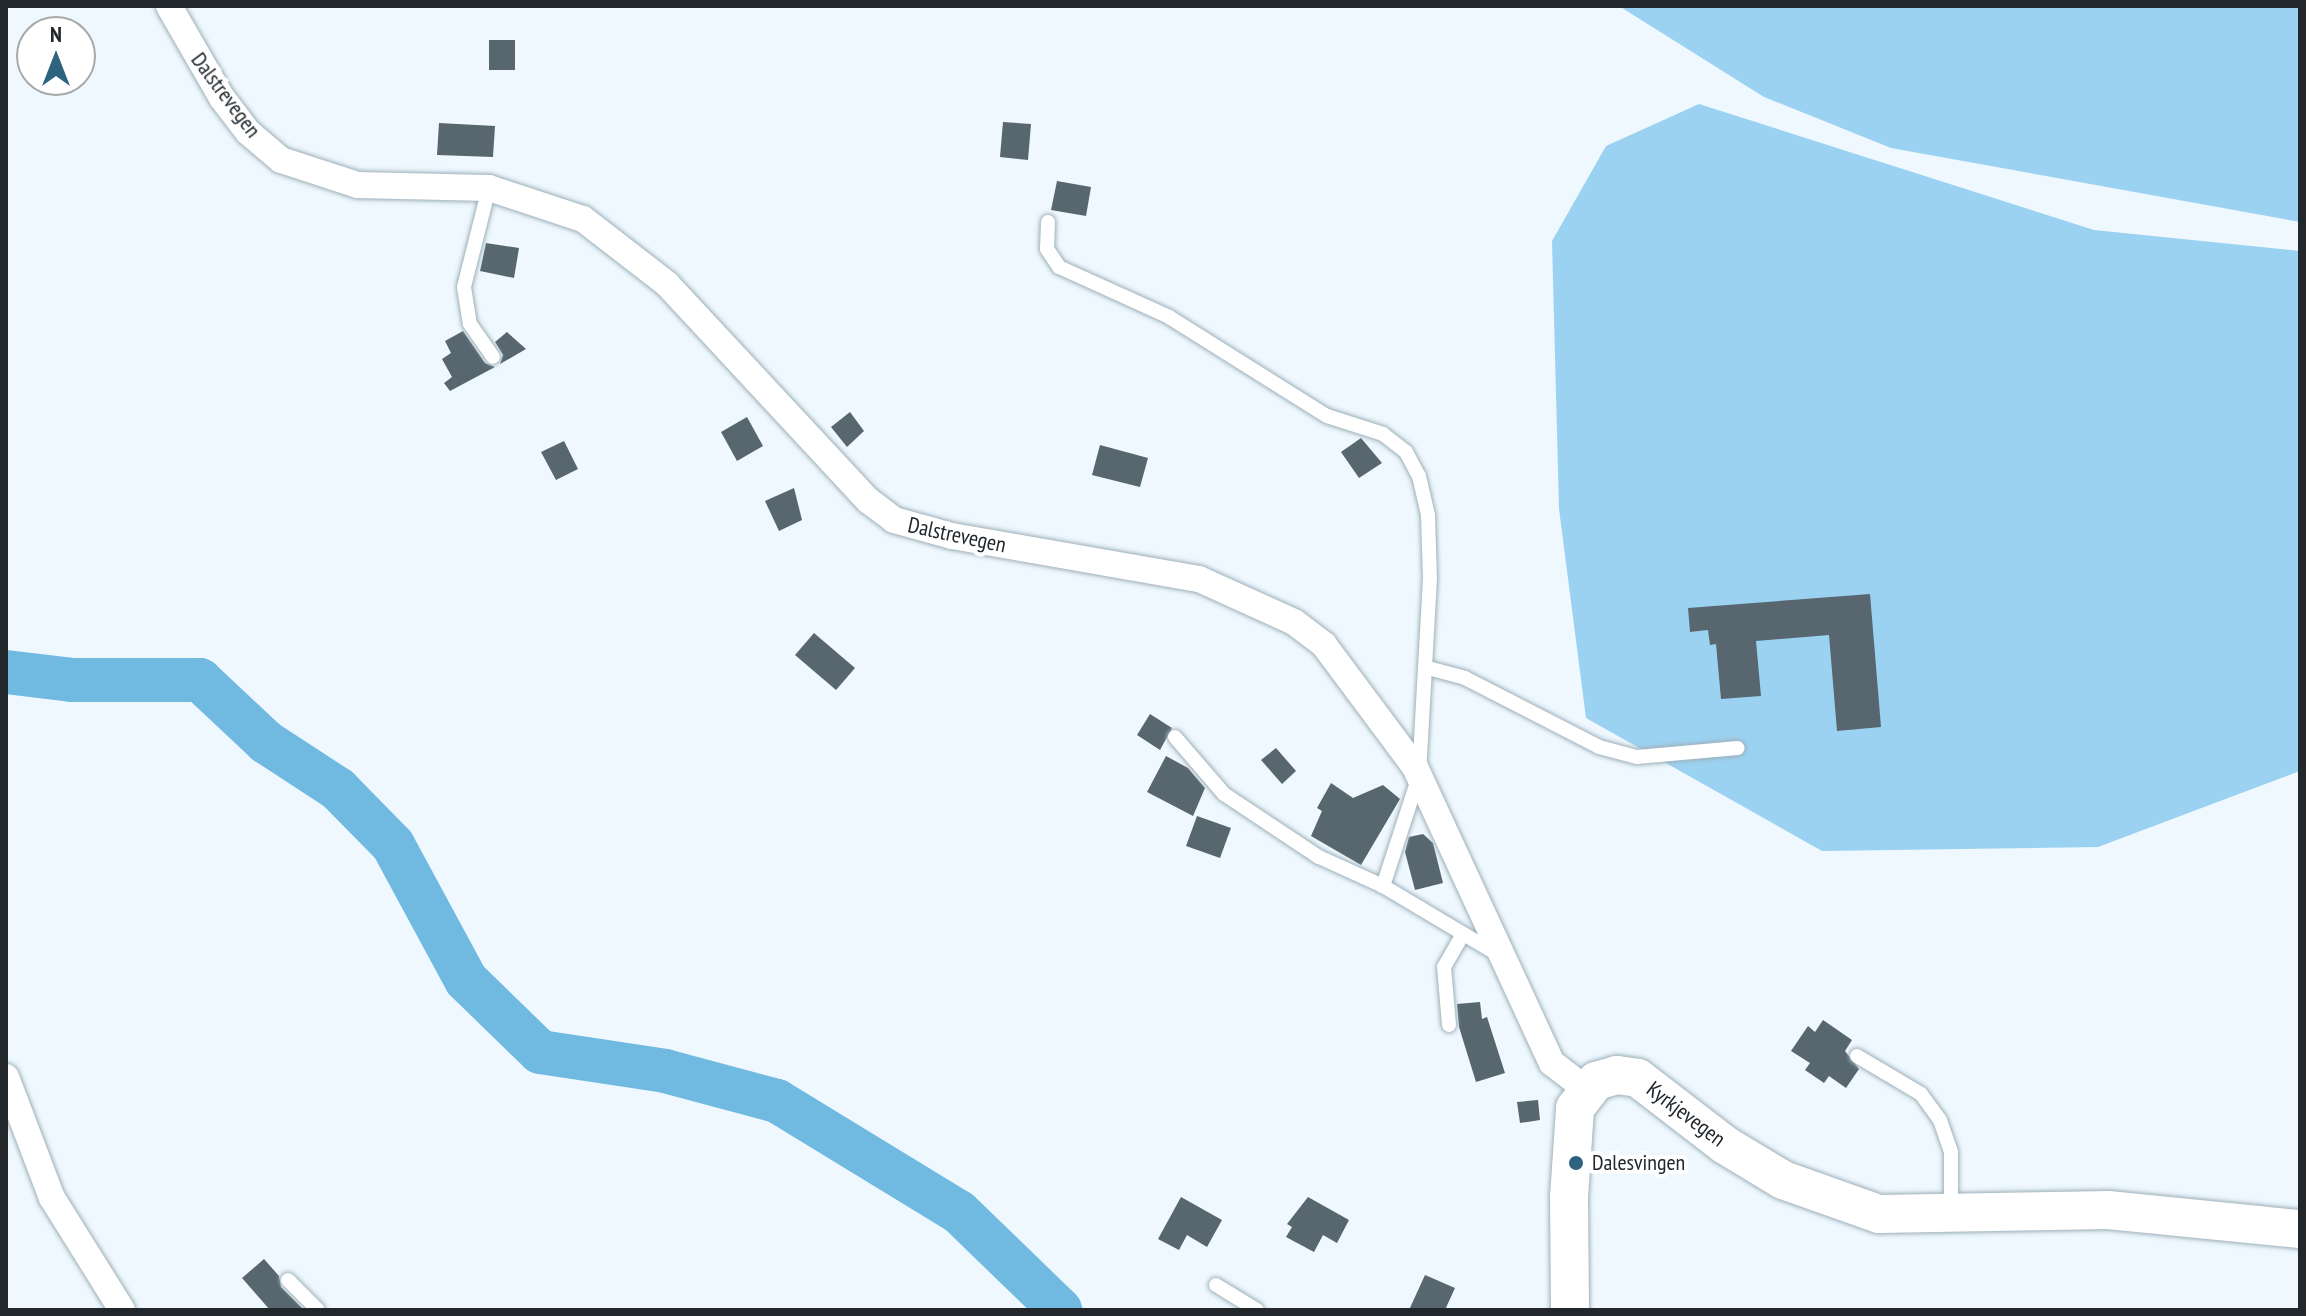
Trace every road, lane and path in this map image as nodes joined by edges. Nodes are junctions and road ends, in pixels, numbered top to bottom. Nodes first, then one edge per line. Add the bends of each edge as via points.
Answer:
1 (169, 6) edge
2 (489, 188) junction
3 (1048, 222) dead end
4 (493, 357) dead end
5 (1428, 668) junction
6 (1175, 737) dead end
7 (1738, 748) dead end
8 (1419, 776) junction
9 (1383, 886) junction
10 (1463, 934) junction
11 (1504, 960) junction
12 (1449, 1025) dead end
13 (1857, 1056) dead end
14 (6, 1077) edge
15 (1587, 1090) junction
16 (1951, 1215) junction
17 (2300, 1229) edge
18 (288, 1280) dead end
19 (1216, 1285) dead end
20 (122, 1310) edge
21 (318, 1310) edge
22 (1257, 1310) edge
23 (1570, 1310) edge

1 - 2 street, Dalstrevegen via 222,98 248,132 281,160 358,185
2 - 4 lane via 464,287 470,324
2 - 8 street, Dalstrevegen via 583,219 634,256 667,284 869,501 894,520 952,536 1199,579 1246,597 1324,645
3 - 5 lane via 1047,249 1059,267 1169,317 1327,416 1383,434 1406,452 1419,476 1428,515
5 - 7 lane via 1465,678 1599,747 1637,757
5 - 8 lane
6 - 9 lane via 1224,794 1319,857
8 - 9 lane
8 - 11 street, Dalstrevegen via 1472,881
9 - 10 lane
10 - 11 lane
10 - 12 lane via 1444,967
11 - 15 street, Dalstrevegen via 1552,1063
13 - 16 lane via 1921,1094 1940,1120 1951,1152
14 - 20 street via 21,1105 52,1198
15 - 16 main road, Kyrkjevegen via 1596,1081 1617,1075 1638,1078 1725,1145 1832,1201 1879,1214
15 - 23 main road via 1575,1108 1570,1153
16 - 17 main road, Kyrkjevegen via 2108,1210
18 - 21 lane
19 - 22 lane

